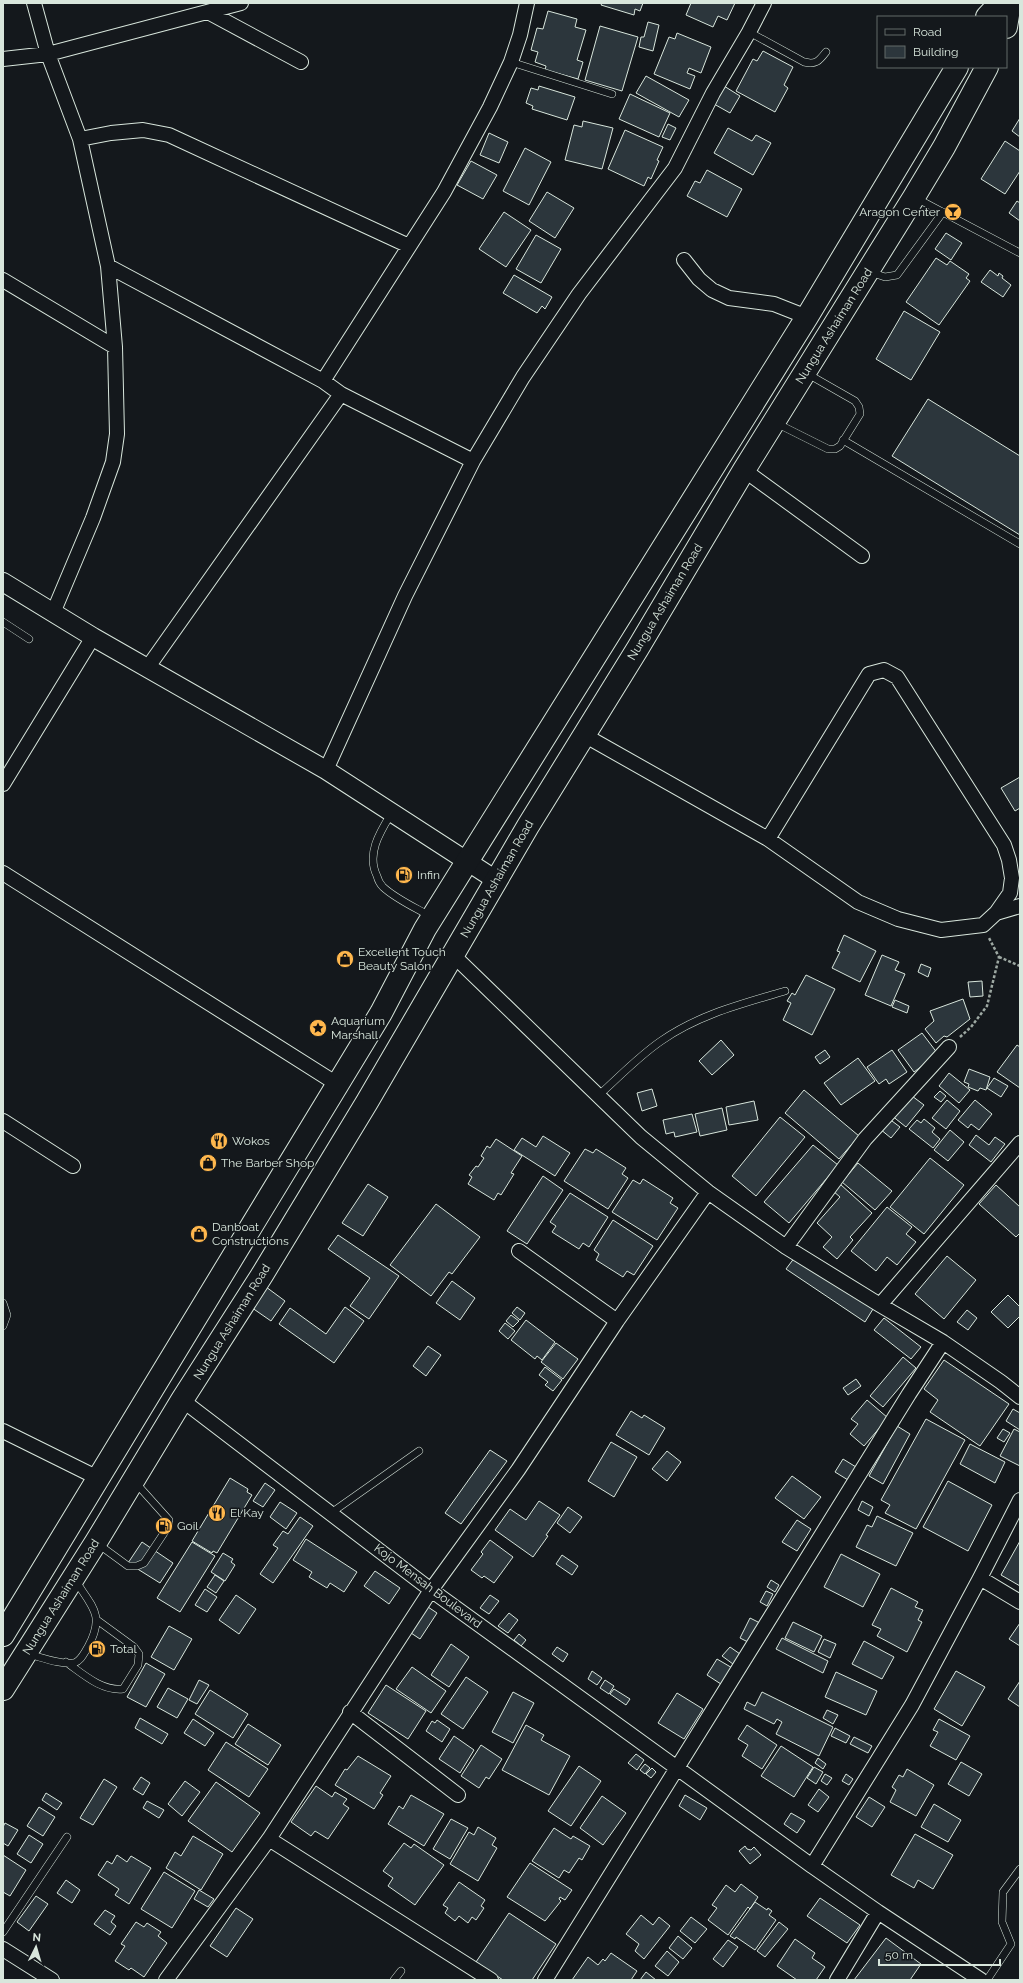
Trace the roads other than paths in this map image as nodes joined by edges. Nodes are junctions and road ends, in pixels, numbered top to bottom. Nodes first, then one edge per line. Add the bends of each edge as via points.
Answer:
1 (34, 3) edge
2 (241, 3) edge
3 (527, 3) edge
4 (764, 3) edge
5 (1000, 3) edge
6 (1010, 3) edge
7 (208, 12) junction
8 (988, 16) edge
9 (1007, 21) edge
10 (749, 32) junction
11 (826, 52) dead end
12 (48, 54) junction
13 (3, 59) edge
14 (302, 62) dead end
15 (511, 62) junction
16 (956, 68) edge
17 (986, 68) edge
18 (612, 94) dead end
19 (80, 139) junction
20 (914, 197) junction
21 (943, 212) junction
22 (409, 246) junction
23 (1020, 253) edge
24 (684, 260) dead end
25 (108, 266) junction
26 (868, 272) junction
27 (3, 280) edge
28 (807, 317) junction
29 (115, 347) junction
30 (805, 372) junction
31 (323, 381) junction
32 (342, 394) junction
33 (774, 422) junction
34 (844, 440) junction
35 (473, 461) junction
36 (744, 470) junction
37 (1020, 544) edge
38 (862, 556) dead end
39 (3, 582) edge
40 (53, 613) junction
41 (3, 622) edge
42 (93, 637) junction
43 (29, 639) dead end
44 (148, 667) junction
45 (584, 735) junction
46 (326, 770) junction
47 (3, 784) edge
48 (392, 813) junction
49 (768, 839) junction
50 (466, 862) junction
51 (3, 873) edge
52 (496, 880) junction
53 (1020, 906) edge
54 (996, 913) junction
55 (432, 917) junction
56 (453, 955) junction
57 (784, 991) dead end
58 (949, 1047) road end
59 (337, 1084) junction
60 (599, 1095) junction
61 (3, 1121) edge
62 (1020, 1143) edge
63 (73, 1166) dead end
64 (708, 1192) junction
65 (786, 1247) junction
66 (519, 1251) dead end
67 (3, 1303) edge
68 (880, 1305) junction
69 (617, 1321) junction
70 (3, 1326) edge
71 (943, 1342) junction
72 (1020, 1397) edge
73 (182, 1400) junction
74 (3, 1431) edge
75 (420, 1451) dead end
76 (98, 1478) junction
77 (134, 1481) junction
78 (1020, 1500) edge
79 (331, 1513) junction
80 (96, 1542) junction
81 (73, 1578) junction
82 (980, 1578) junction
83 (431, 1590) junction
84 (1020, 1602) edge
85 (97, 1620) junction
86 (3, 1635) edge
87 (26, 1653) junction
88 (66, 1662) junction
89 (3, 1689) edge
90 (350, 1712) junction
91 (677, 1768) junction
92 (458, 1795) dead end
93 (67, 1837) dead end
94 (269, 1839) junction
95 (812, 1866) junction
96 (1020, 1869) edge
97 (878, 1912) junction
98 (3, 1932) edge
99 (3, 1950) edge
100 (401, 1971) dead end
101 (52, 1980) edge
102 (166, 1980) edge
103 (394, 1980) edge
104 (491, 1980) edge
105 (545, 1980) edge
106 (838, 1980) edge
107 (981, 1980) edge
108 (987, 1980) edge

1 - 12 street
2 - 7 street
3 - 15 street
4 - 10 street
5 - 8 main road
6 - 9 main road
7 - 12 street
7 - 14 street
10 - 11 lane via 804,62 817,63
10 - 35 street via 713,92 675,168 579,294 523,377
12 - 13 street
12 - 19 street
15 - 18 lane
15 - 22 street via 444,192
16 - 28 main road
17 - 20 main road, Nungua Ashaiman Road
19 - 22 street via 143,130 169,135
19 - 25 street
20 - 21 lane
20 - 26 main road, Nungua Ashaiman Road
21 - 23 lane
21 - 26 lane via 897,275 885,277
22 - 31 street
24 - 28 street via 712,290 729,298 774,304
25 - 29 street
25 - 31 street
26 - 30 main road, Nungua Ashaiman Road
27 - 29 street
28 - 50 main road
29 - 40 street via 117,434 113,462 93,518
30 - 33 main road, Nungua Ashaiman Road
30 - 34 lane via 855,401 859,407 860,414
31 - 32 street
32 - 35 street
32 - 44 street
33 - 34 lane via 828,449 835,449
33 - 36 main road, Nungua Ashaiman Road
34 - 37 lane
35 - 46 street via 405,596
36 - 38 street
36 - 45 main road, Nungua Ashaiman Road
39 - 40 street
40 - 42 street
41 - 43 lane
42 - 44 street
42 - 47 street
44 - 46 street
45 - 49 street
45 - 52 main road, Nungua Ashaiman Road
46 - 48 street
48 - 50 street
48 - 55 lane via 380,831 373,852 373,869 381,886
49 - 54 street via 858,902 898,919 941,930 982,925
49 - 54 street via 869,674 884,670 897,677 1004,846 1012,878 1010,893
50 - 52 street
50 - 55 main road
51 - 59 street
52 - 56 main road, Nungua Ashaiman Road
53 - 54 street
55 - 59 main road via 381,1013
56 - 60 street
56 - 73 main road, Nungua Ashaiman Road via 367,1102
57 - 60 lane via 727,1008 692,1022 660,1041
58 - 65 street via 865,1139
59 - 76 main road
60 - 64 street via 641,1137
61 - 63 street
62 - 68 street
64 - 65 street
64 - 69 street
65 - 68 street
66 - 69 street
67 - 70 lane via 7,1315
68 - 71 street
69 - 83 street via 518,1470
71 - 72 street
71 - 91 street
73 - 77 main road, Nungua Ashaiman Road
73 - 79 street, Kojo Mensah Boulevard
74 - 76 street
75 - 79 lane
76 - 86 main road
77 - 80 main road, Nungua Ashaiman Road
77 - 80 lane via 169,1520 168,1527 144,1563 137,1566 128,1566
78 - 82 street
79 - 83 street, Kojo Mensah Boulevard
80 - 81 main road, Nungua Ashaiman Road
81 - 85 lane via 93,1608
81 - 87 main road, Nungua Ashaiman Road
82 - 84 street
82 - 95 street via 912,1705
83 - 90 street
83 - 91 street, Kojo Mensah Boulevard
85 - 88 lane via 96,1632 82,1658 75,1662
85 - 88 lane via 134,1646 139,1654 138,1664 123,1689 105,1688
87 - 88 lane
87 - 89 main road, Nungua Ashaiman Road
90 - 92 street
90 - 94 street
91 - 95 street, Kojo Mensah Boulevard
91 - 105 street
93 - 98 lane
94 - 102 street
94 - 104 street
95 - 97 street
96 - 108 lane via 1003,1892 1002,1922 1011,1944
97 - 106 street
97 - 107 street
99 - 101 street
100 - 103 lane

